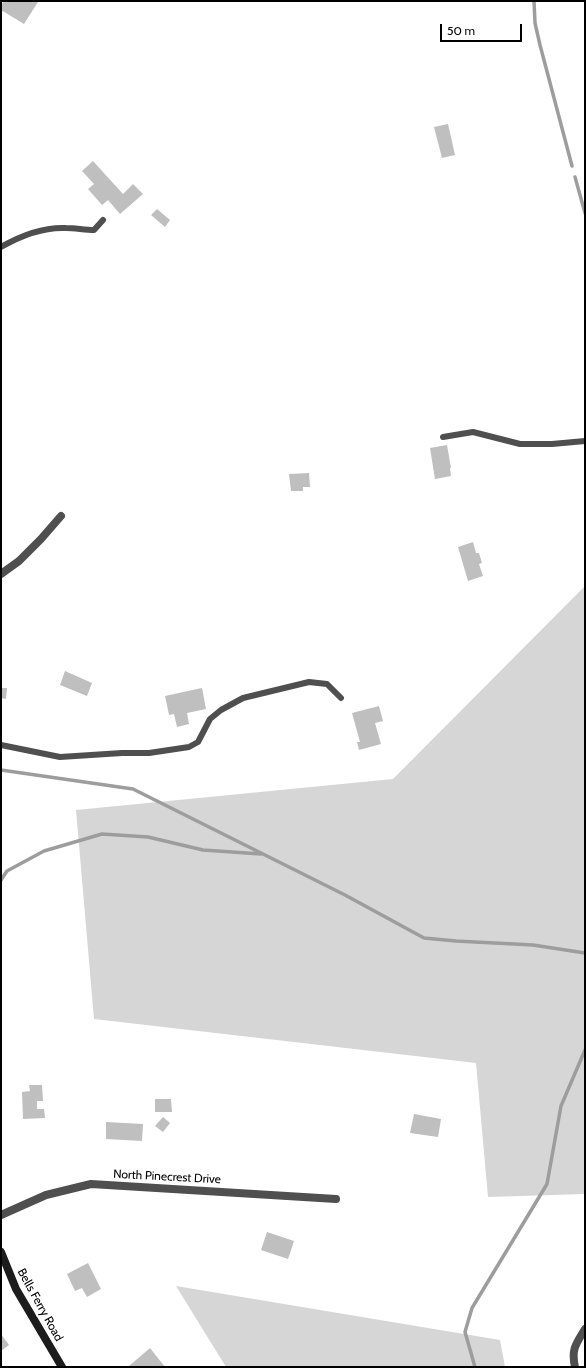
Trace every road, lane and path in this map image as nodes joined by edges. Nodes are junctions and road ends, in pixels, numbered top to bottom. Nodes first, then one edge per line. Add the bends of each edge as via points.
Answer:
1 (103, 220) dead end
2 (1, 247) edge
3 (443, 437) dead end
4 (585, 441) edge
5 (61, 516) dead end
6 (1, 574) edge
7 (341, 698) dead end
8 (1, 745) edge
9 (336, 1199) dead end
10 (1, 1215) edge
11 (1, 1252) edge
12 (585, 1329) edge
13 (62, 1367) edge
14 (575, 1367) edge

1 - 2 lane via 94,230 49,229 15,238
3 - 4 lane via 473,432 520,444
5 - 6 street via 19,561
7 - 8 lane via 327,684 309,682 243,698 210,718 198,742 149,753 122,752 60,757
9 - 10 street, North Pinecrest Drive via 91,1184 46,1195
11 - 13 main road, Bells Ferry Road via 16,1288
12 - 14 street via 574,1348 572,1356

